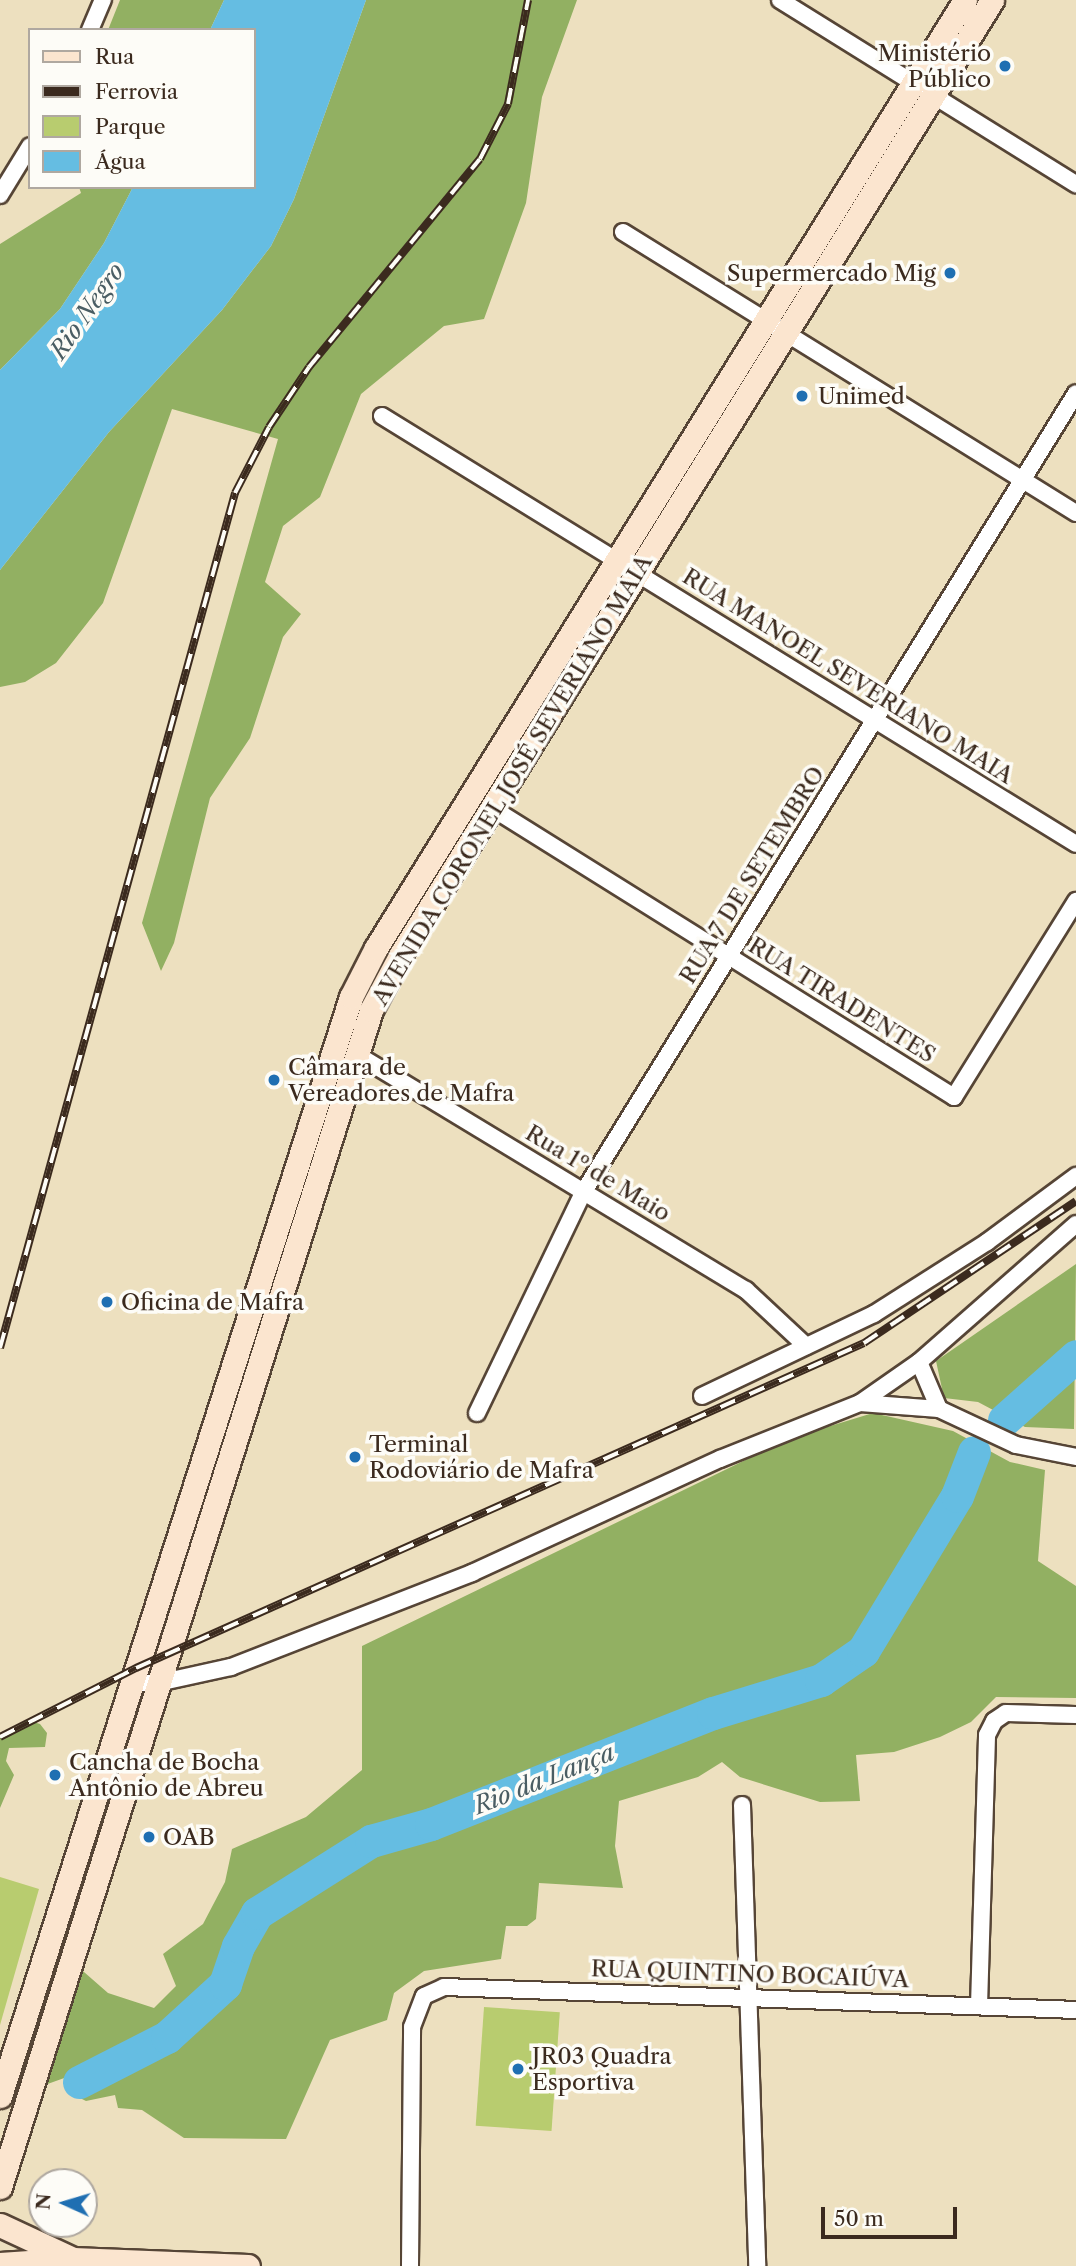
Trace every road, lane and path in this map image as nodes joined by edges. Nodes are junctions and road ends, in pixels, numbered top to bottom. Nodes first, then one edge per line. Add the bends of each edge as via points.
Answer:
1 (103, 0) edge
2 (780, 0) edge
3 (964, 0) edge
4 (992, 0) edge
5 (91, 28) edge
6 (914, 82) junction
7 (933, 95) junction
8 (28, 149) edge
9 (1076, 184) edge
10 (0, 195) edge
11 (623, 232) dead end
12 (765, 320) junction
13 (786, 333) junction
14 (1076, 393) edge
15 (382, 416) dead end
16 (1023, 479) junction
17 (1076, 513) edge
18 (616, 561) junction
19 (638, 573) junction
20 (874, 720) junction
21 (492, 808) junction
22 (1076, 844) edge
23 (1076, 901) edge
24 (729, 956) junction
25 (356, 1054) junction
26 (1076, 1176) edge
27 (584, 1191) junction
28 (1076, 1224) edge
29 (806, 1346) junction
30 (919, 1362) junction
31 (702, 1396) dead end
32 (860, 1403) junction
33 (939, 1409) junction
34 (477, 1412) dead end
35 (1076, 1457) edge
36 (131, 1683) junction
37 (158, 1683) junction
38 (1076, 1715) edge
39 (741, 1805) dead end
40 (748, 1996) junction
41 (979, 2006) junction
42 (1076, 2010) edge
43 (0, 2096) edge
44 (0, 2186) edge
45 (8, 2229) edge
46 (73, 2259) junction
47 (30, 2263) junction
48 (0, 2264) edge
49 (248, 2266) edge
50 (410, 2266) edge
51 (757, 2266) edge

1 - 5 street
2 - 6 street
3 - 6 main road, AVENIDA CORONEL JOSÉ SEVERIANO MAIA
4 - 7 main road, AVENIDA CORONEL JOSÉ SEVERIANO MAIA
6 - 7 street
6 - 12 main road, AVENIDA CORONEL JOSÉ SEVERIANO MAIA
7 - 9 street
7 - 13 main road, AVENIDA CORONEL JOSÉ SEVERIANO MAIA
8 - 10 street
11 - 12 street
12 - 13 street
12 - 18 main road, AVENIDA CORONEL JOSÉ SEVERIANO MAIA
13 - 16 street
13 - 19 main road, AVENIDA CORONEL JOSÉ SEVERIANO MAIA
14 - 16 street, RUA 7 DE SETEMBRO
15 - 18 street, RUA MANOEL SEVERIANO MAIA
16 - 17 street
16 - 20 street, RUA 7 DE SETEMBRO
18 - 19 street, RUA MANOEL SEVERIANO MAIA
18 - 36 main road, AVENIDA CORONEL JOSÉ SEVERIANO MAIA via 376,948 351,997
19 - 20 street, RUA MANOEL SEVERIANO MAIA
19 - 21 main road, AVENIDA CORONEL JOSÉ SEVERIANO MAIA
20 - 22 street, RUA MANOEL SEVERIANO MAIA
20 - 24 street, RUA 7 DE SETEMBRO
21 - 24 street, RUA TIRADENTES
21 - 25 main road, AVENIDA CORONEL JOSÉ SEVERIANO MAIA via 386,981
23 - 24 street, RUA TIRADENTES via 954,1097
24 - 27 street, RUA 7 DE SETEMBRO
25 - 27 street, Rua 1º de Maio
25 - 37 main road, AVENIDA CORONEL JOSÉ SEVERIANO MAIA
26 - 29 street via 930,1280 874,1314
27 - 29 street, Rua 1º de Maio via 746,1290
27 - 34 street, RUA 7 DE SETEMBRO
28 - 30 street
29 - 31 street
30 - 32 street
30 - 33 street
32 - 33 street
32 - 37 street via 709,1463 459,1578 231,1667
33 - 35 street via 999,1438 1040,1452
36 - 37 street
36 - 43 main road, AVENIDA CORONEL JOSÉ SEVERIANO MAIA
37 - 44 main road, AVENIDA CORONEL JOSÉ SEVERIANO MAIA
38 - 41 street via 1020,1710 994,1721 985,1755
39 - 40 street
40 - 41 street, RUA QUINTINO BOCAIÚVA
40 - 50 street, RUA QUINTINO BOCAIÚVA via 469,1985 444,1987 424,1996 412,2027
40 - 51 street
41 - 42 street, RUA QUINTINO BOCAIÚVA
45 - 46 main road
45 - 47 main road
46 - 47 main road
46 - 49 main road
47 - 48 main road

